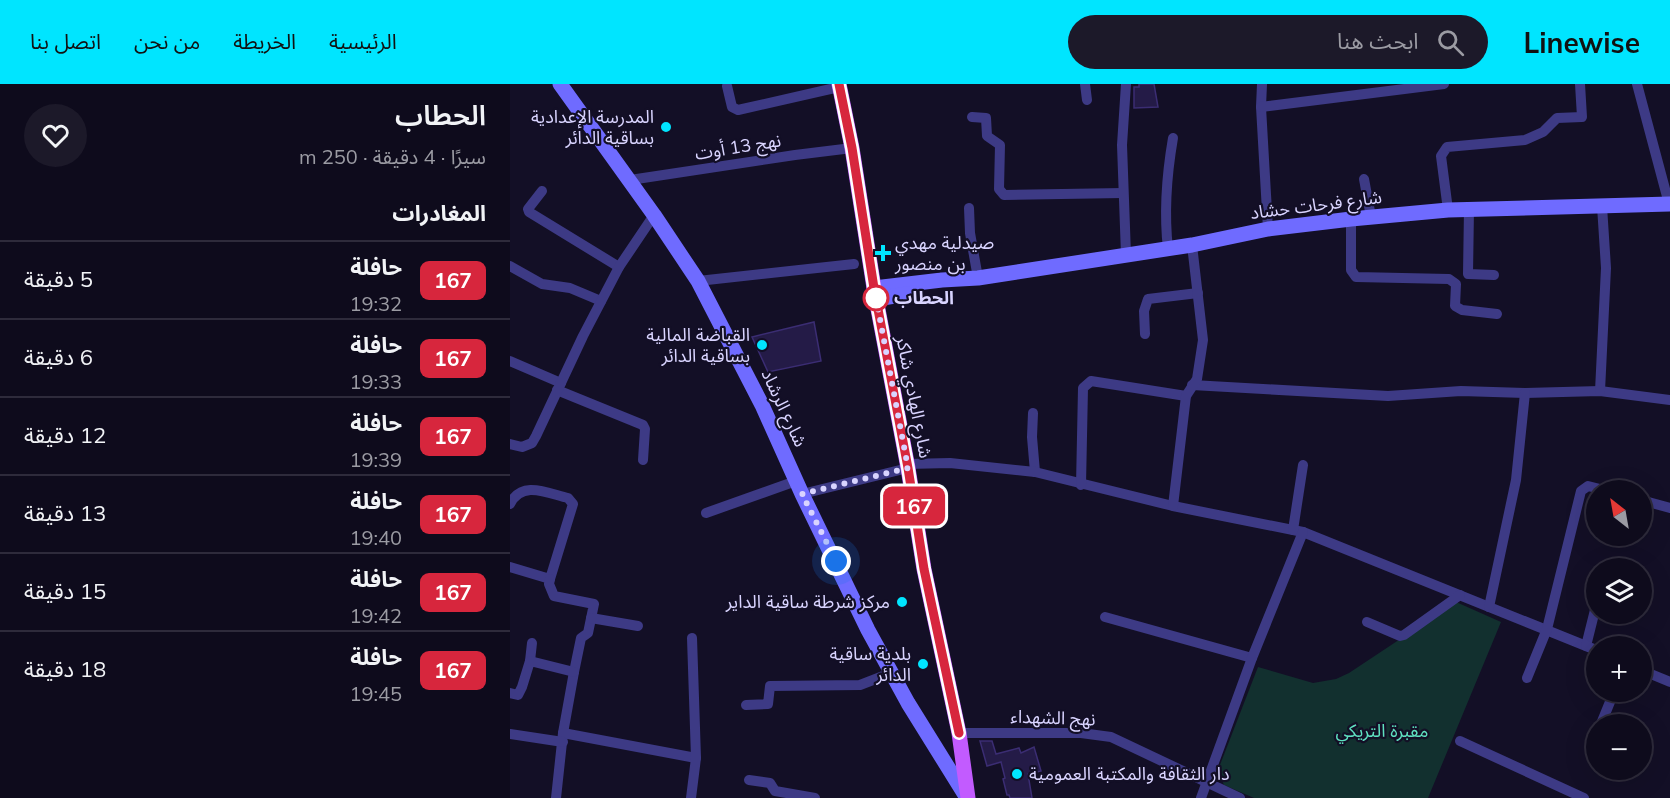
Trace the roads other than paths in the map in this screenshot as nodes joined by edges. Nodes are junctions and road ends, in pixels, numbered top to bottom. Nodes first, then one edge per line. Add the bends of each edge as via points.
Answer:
1 (560, 84) edge
2 (1085, 84) edge
3 (1126, 84) edge
4 (1262, 84) edge
5 (1444, 84) edge
6 (1580, 84) edge
7 (1637, 84) edge
8 (842, 85) edge
9 (727, 86) edge
10 (1086, 100) dead end
11 (1261, 106) junction
12 (972, 117) dead end
13 (1173, 138) dead end
14 (851, 143) junction
15 (1364, 178) dead end
16 (630, 180) junction
17 (542, 191) dead end
18 (1123, 193) junction
19 (1669, 204) edge
20 (1602, 206) junction
21 (969, 208) dead end
22 (1469, 209) junction
23 (1448, 210) junction
24 (654, 215) junction
25 (1371, 217) junction
26 (1351, 219) junction
27 (1268, 229) junction
28 (1192, 245) junction
29 (1168, 249) junction
30 (1126, 255) junction
31 (854, 264) dead end
32 (510, 266) edge
33 (619, 267) junction
34 (1494, 275) dead end
35 (974, 278) junction
36 (698, 282) junction
37 (1198, 293) junction
38 (875, 294) junction
39 (601, 301) junction
40 (1497, 314) dead end
41 (1145, 334) dead end
42 (510, 361) edge
43 (559, 386) junction
44 (1192, 386) junction
45 (1600, 391) junction
46 (1525, 393) junction
47 (1186, 396) junction
48 (1670, 400) edge
49 (1033, 413) dead end
50 (510, 444) edge
51 (643, 460) dead end
52 (1303, 465) dead end
53 (907, 466) junction
54 (1035, 472) junction
55 (1081, 485) junction
56 (799, 487) junction
57 (1586, 487) edge
58 (511, 499) edge
59 (1652, 504) edge
60 (1173, 506) junction
61 (1670, 508) edge
62 (706, 513) dead end
63 (1298, 531) junction
64 (510, 567) edge
65 (550, 579) junction
66 (1460, 595) junction
67 (1489, 607) junction
68 (1105, 617) dead end
69 (591, 618) junction
70 (1367, 622) dead end
71 (638, 626) dead end
72 (1546, 629) junction
73 (692, 638) dead end
74 (532, 643) dead end
75 (1586, 646) edge
76 (1252, 658) junction
77 (530, 661) junction
78 (574, 672) junction
79 (891, 673) junction
80 (1652, 675) edge
81 (1527, 678) dead end
82 (1670, 682) edge
83 (510, 693) edge
84 (746, 705) dead end
85 (959, 733) junction
86 (510, 734) edge
87 (563, 738) junction
88 (1460, 741) dead end
89 (696, 758) junction
90 (749, 780) dead end
91 (1206, 783) junction
92 (971, 793) edge
93 (556, 798) edge
94 (691, 798) edge
95 (815, 798) edge
96 (1201, 798) edge
97 (1238, 798) edge
98 (1584, 798) edge

1 - 16 street, شارع الرشاد
2 - 10 street
3 - 18 street
4 - 11 street
5 - 11 street
6 - 23 street via 1582,117 1557,118 1543,132 1525,140 1447,147 1441,156
7 - 19 street
8 - 9 street via 738,110 732,107
8 - 14 main road, شارع الهادي شاكر via 853,118
11 - 27 street
12 - 18 street via 986,118 987,136 1000,145 999,189 1004,195
13 - 29 street
14 - 16 street, نهج 13 أوت
14 - 38 main road, شارع الهادي شاكر
15 - 25 street
16 - 24 street, شارع الرشاد
17 - 33 street via 529,212
18 - 30 street
19 - 20 street, شارع فرحات حشاد
20 - 22 street, شارع فرحات حشاد
20 - 45 street via 1606,268
21 - 35 street
22 - 23 street, شارع فرحات حشاد
22 - 34 street via 1468,274
23 - 25 street, شارع فرحات حشاد
24 - 33 street
24 - 36 street, شارع الرشاد
25 - 26 street, شارع فرحات حشاد
26 - 27 street, شارع فرحات حشاد
26 - 40 street via 1351,270 1356,278 1449,279 1456,284 1455,306
27 - 28 street, شارع فرحات حشاد
28 - 29 street, شارع فرحات حشاد
28 - 37 street
29 - 30 street, شارع فرحات حشاد
30 - 35 street, شارع فرحات حشاد
31 - 36 street
32 - 39 street via 542,284 570,288
33 - 39 street
35 - 38 street, شارع فرحات حشاد via 940,289
36 - 56 street, شارع الرشاد via 762,405
37 - 41 street via 1148,299 1144,310
37 - 44 street via 1203,340 1197,379
38 - 53 main road, شارع الهادي شاكر
39 - 43 street
42 - 43 street
43 - 50 street via 532,442 522,447
43 - 51 street via 643,425
44 - 46 street via 1388,396 1461,391
44 - 47 street
45 - 46 street
45 - 48 street
46 - 67 street via 1516,480
47 - 55 street via 1091,381 1083,388
47 - 60 street
49 - 54 street
52 - 63 street
53 - 54 street via 950,464
53 - 56 street
53 - 85 main road, شارع الهادي شاكر via 924,569
54 - 55 street
55 - 60 street
56 - 62 street
56 - 79 street, شارع الرشاد
57 - 72 street via 1581,491
58 - 65 street via 527,489 568,498 573,504
59 - 61 street
60 - 63 street
63 - 66 street
63 - 76 street
64 - 65 street
65 - 69 street via 554,596 594,604
66 - 67 street
66 - 70 street via 1404,635
67 - 72 street
68 - 76 street
69 - 71 street
69 - 78 street via 588,633 581,638
72 - 75 street
72 - 81 street
73 - 89 street
74 - 77 street
76 - 91 street
77 - 78 street
77 - 83 street via 518,695
78 - 87 street
79 - 84 street via 860,685 770,686 768,704
79 - 92 street, شارع الرشاد via 946,764
80 - 82 street
85 - 91 street, نهج الشهداء via 1111,737
85 - 92 main road, شارع الهادي شاكر
86 - 87 street
87 - 89 street
87 - 93 street
88 - 98 street
89 - 94 street
90 - 95 street via 770,783 775,791
91 - 96 street
91 - 97 street, نهج الشهداء

